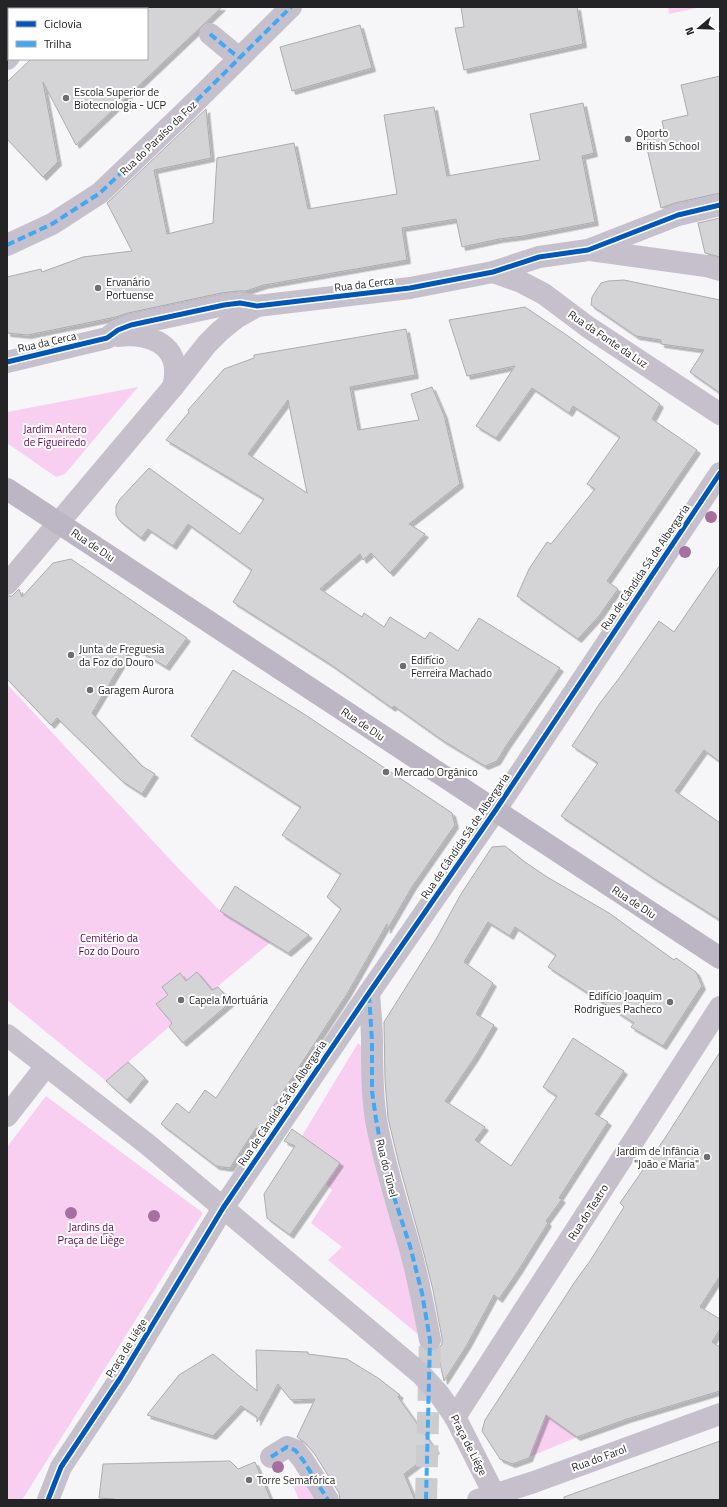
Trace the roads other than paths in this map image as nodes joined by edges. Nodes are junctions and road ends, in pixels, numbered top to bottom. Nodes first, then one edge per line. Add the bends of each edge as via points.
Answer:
1 (291, 7) edge
2 (210, 34) dead end
3 (240, 58) junction
4 (720, 205) edge
5 (7, 245) edge
6 (588, 250) junction
7 (720, 270) edge
8 (493, 272) junction
9 (257, 306) junction
10 (107, 338) junction
11 (7, 362) edge
12 (173, 386) junction
13 (720, 414) edge
14 (720, 473) edge
15 (7, 489) edge
16 (59, 522) junction
17 (7, 584) edge
18 (495, 811) junction
19 (720, 958) edge
20 (369, 993) junction
21 (720, 1007) edge
22 (7, 1035) edge
23 (46, 1066) junction
24 (7, 1116) edge
25 (223, 1208) junction
26 (430, 1340) tunnel mouth
27 (720, 1414) edge
28 (455, 1416) junction
29 (271, 1457) dead end
30 (486, 1497) edge
31 (48, 1500) edge
32 (328, 1500) edge

1 - 3 street, Rua do Paraíso da Foz
2 - 3 street
3 - 5 street, Rua do Paraíso da Foz via 100,193 52,224
4 - 6 street, Rua da Cerca via 678,215
6 - 7 street
6 - 8 street, Rua da Cerca via 538,257
8 - 9 street, Rua da Cerca via 410,288
8 - 13 street, Rua da Fonte da Luz via 544,294 588,327
9 - 10 street, Rua da Cerca via 240,303 131,325
9 - 12 street, Rua da Cerca via 220,331
10 - 11 street, Rua da Cerca
10 - 12 street via 136,335 155,340 164,346 171,354 174,364 176,374
12 - 16 street
14 - 18 street, Rua de Cândida Sá de Albergaria
15 - 16 main road, Rua de Diu
16 - 17 street
16 - 18 main road, Rua de Diu
18 - 19 main road, Rua de Diu
18 - 20 street, Rua de Cândida Sá de Albergaria
20 - 25 street, Rua de Cândida Sá de Albergaria
20 - 26 street, Rua do Túnel via 372,1091 376,1119 422,1294
21 - 28 street, Rua do Teatro
22 - 23 street, Praça de Liége
23 - 24 street
23 - 25 street, Praça de Liége via 147,1144
25 - 28 street, Praça de Liége via 407,1362 439,1394
25 - 31 street, Praça de Liége via 121,1377 61,1467
27 - 30 street, Rua do Farol
28 - 30 street, Praça de Liége
29 - 32 street via 287,1447 295,1450

